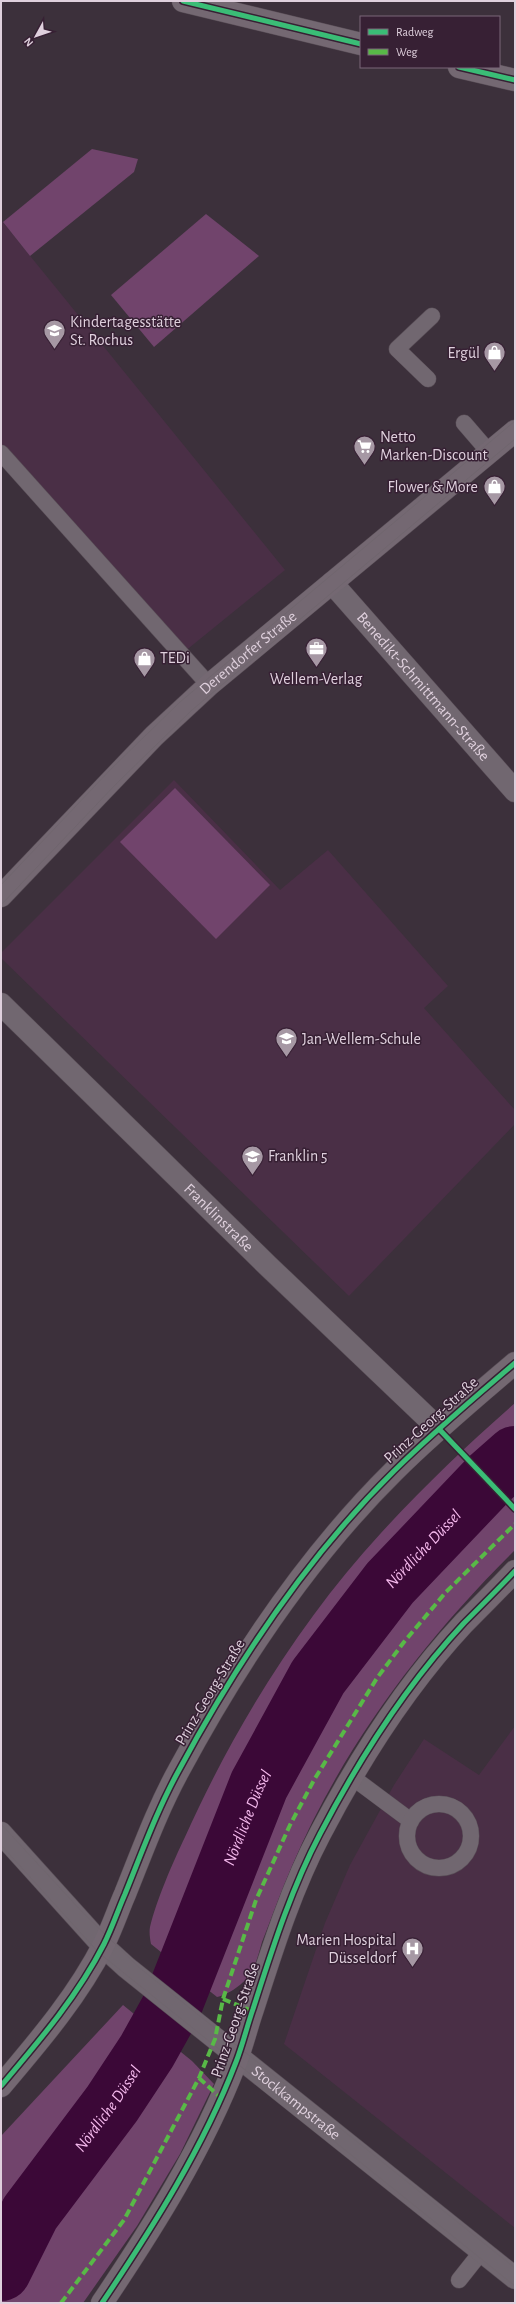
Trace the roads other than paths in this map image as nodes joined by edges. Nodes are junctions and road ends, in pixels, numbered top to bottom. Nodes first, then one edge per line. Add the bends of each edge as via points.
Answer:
1 (182, 1) edge
2 (360, 44) edge
3 (463, 68) edge
4 (515, 80) edge
5 (432, 316) dead end
6 (428, 379) dead end
7 (464, 423) dead end
8 (515, 430) edge
9 (489, 452) junction
10 (1, 453) edge
11 (332, 582) junction
12 (210, 685) junction
13 (515, 791) edge
14 (1, 896) edge
15 (1, 1004) edge
16 (515, 1363) edge
17 (439, 1429) junction
18 (515, 1571) edge
19 (352, 1776) junction
20 (411, 1821) dead end
21 (1, 1834) edge
22 (103, 1946) junction
23 (237, 2058) junction
24 (1, 2086) edge
25 (482, 2251) junction
26 (515, 2278) edge
27 (459, 2280) dead end
28 (102, 2303) edge

1 - 2 main road
3 - 4 main road
5 - 6 lane via 397,349
7 - 9 lane
8 - 9 main road, Derendorfer Straße
9 - 11 main road, Derendorfer Straße
10 - 12 lane
11 - 12 main road, Derendorfer Straße
11 - 13 street, Benedikt-Schmittmann-Straße
12 - 14 main road, Derendorfer Straße via 154,736
15 - 17 street, Franklinstraße via 267,1265
16 - 17 main road, Prinz-Georg-Straße
17 - 22 main road, Prinz-Georg-Straße via 393,1472 349,1520 312,1565 254,1644 221,1696 159,1809
18 - 19 main road, Prinz-Georg-Straße via 432,1661
19 - 20 lane
19 - 23 main road, Prinz-Georg-Straße via 319,1834 297,1882
21 - 22 street, Stockkampstraße
22 - 23 street, Stockkampstraße
22 - 24 main road, Prinz-Georg-Straße via 63,2011
23 - 25 street, Stockkampstraße
23 - 28 main road, Prinz-Georg-Straße via 212,2118 154,2224
25 - 26 street, Stockkampstraße
25 - 27 lane

